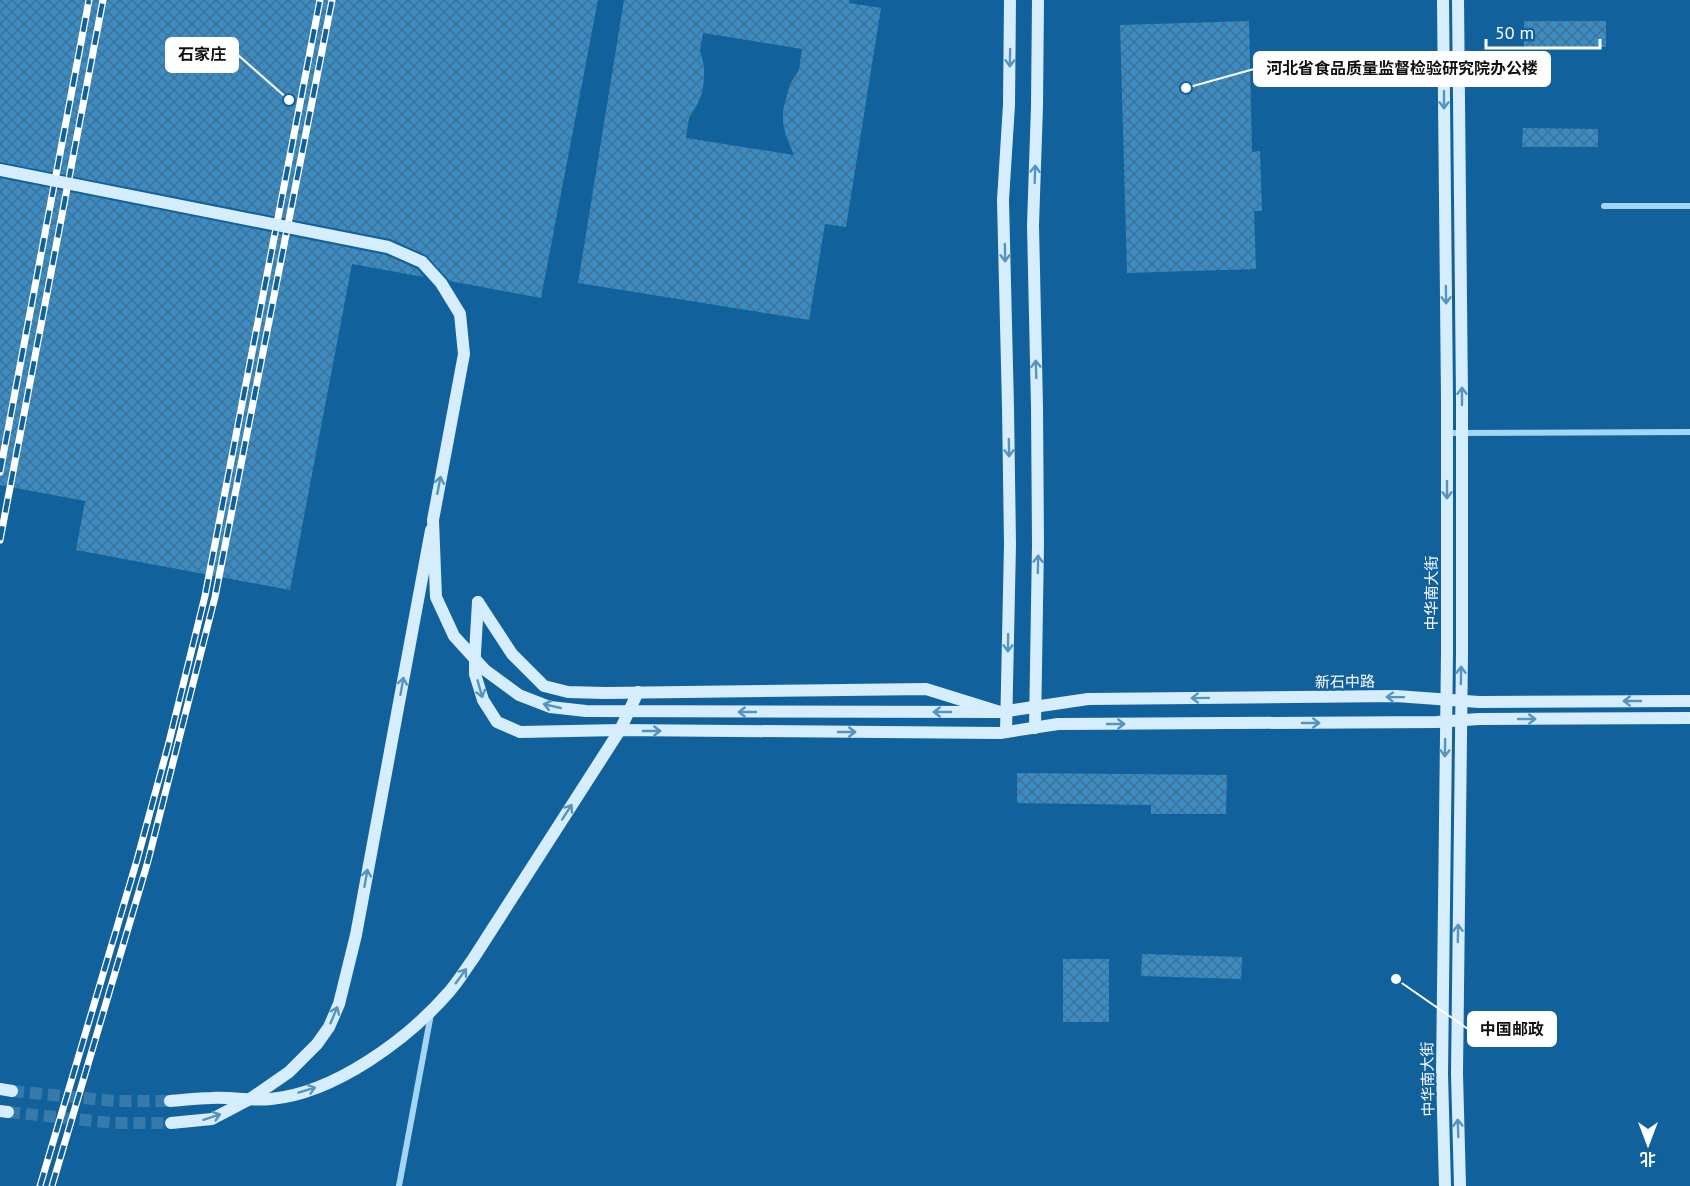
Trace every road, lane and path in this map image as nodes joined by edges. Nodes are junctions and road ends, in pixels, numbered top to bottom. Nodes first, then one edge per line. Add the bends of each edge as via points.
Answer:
1 (1010, 0) edge
2 (1038, 0) edge
3 (1443, 0) edge
4 (1458, 0) edge
5 (0, 170) edge
6 (1604, 206) dead end
7 (1690, 206) edge
8 (1462, 432) junction
9 (1690, 432) edge
10 (1447, 433) junction
11 (433, 520) junction
12 (638, 692) junction
13 (1446, 699) junction
14 (1461, 700) junction
15 (1690, 701) edge
16 (1035, 707) junction
17 (1003, 712) junction
18 (1690, 718) edge
19 (1460, 720) junction
20 (1445, 721) junction
21 (1035, 728) junction
22 (620, 730) junction
23 (1006, 732) junction
24 (432, 1010) junction
25 (250, 1099) junction
26 (170, 1101) tunnel mouth
27 (171, 1123) tunnel mouth
28 (399, 1186) edge
29 (1445, 1186) edge
30 (1460, 1186) edge

1 -> 17 main road via 1003,200 1010,533
16 -> 2 main road via 1038,544 1033,225
3 -> 10 main road, 中华南大街
8 -> 4 main road, 中华南大街
11 -> 5 main road, bridge via 464,354 460,314 422,262 388,247
6 - 7 street
8 - 9 street
8 - 10 street
14 -> 8 main road, 中华南大街
10 -> 13 main road, 中华南大街
17 -> 11 main road, 新石中路, bridge via 586,711 550,707 519,695 485,670 454,636 436,597
25 -> 11 main road, bridge via 289,1072 317,1044 339,1004 356,935
12 - 17 main road via 926,689
12 - 22 main road
12 -> 22 main road via 568,692 544,686 512,654 478,602 475,674 483,700 497,722 520,732
13 - 14 main road, 新石中路
13 -> 16 main road, 新石中路 via 1088,699
13 - 20 main road, 中华南大街
15 -> 14 main road, 新石中路
14 - 19 main road, 中华南大街
16 - 17 main road, 新石中路
16 - 21 main road
17 - 23 main road
19 -> 18 main road
19 - 20 main road
30 -> 19 main road, 中华南大街
21 -> 20 main road via 1058,724
20 -> 29 main road, 中华南大街
21 - 23 main road
22 -> 23 main road
24 -> 22 main road via 473,959
25 -> 24 main road via 272,1099 330,1082 361,1066
24 - 28 street
25 - 26 main road
27 -> 25 main road via 212,1119

